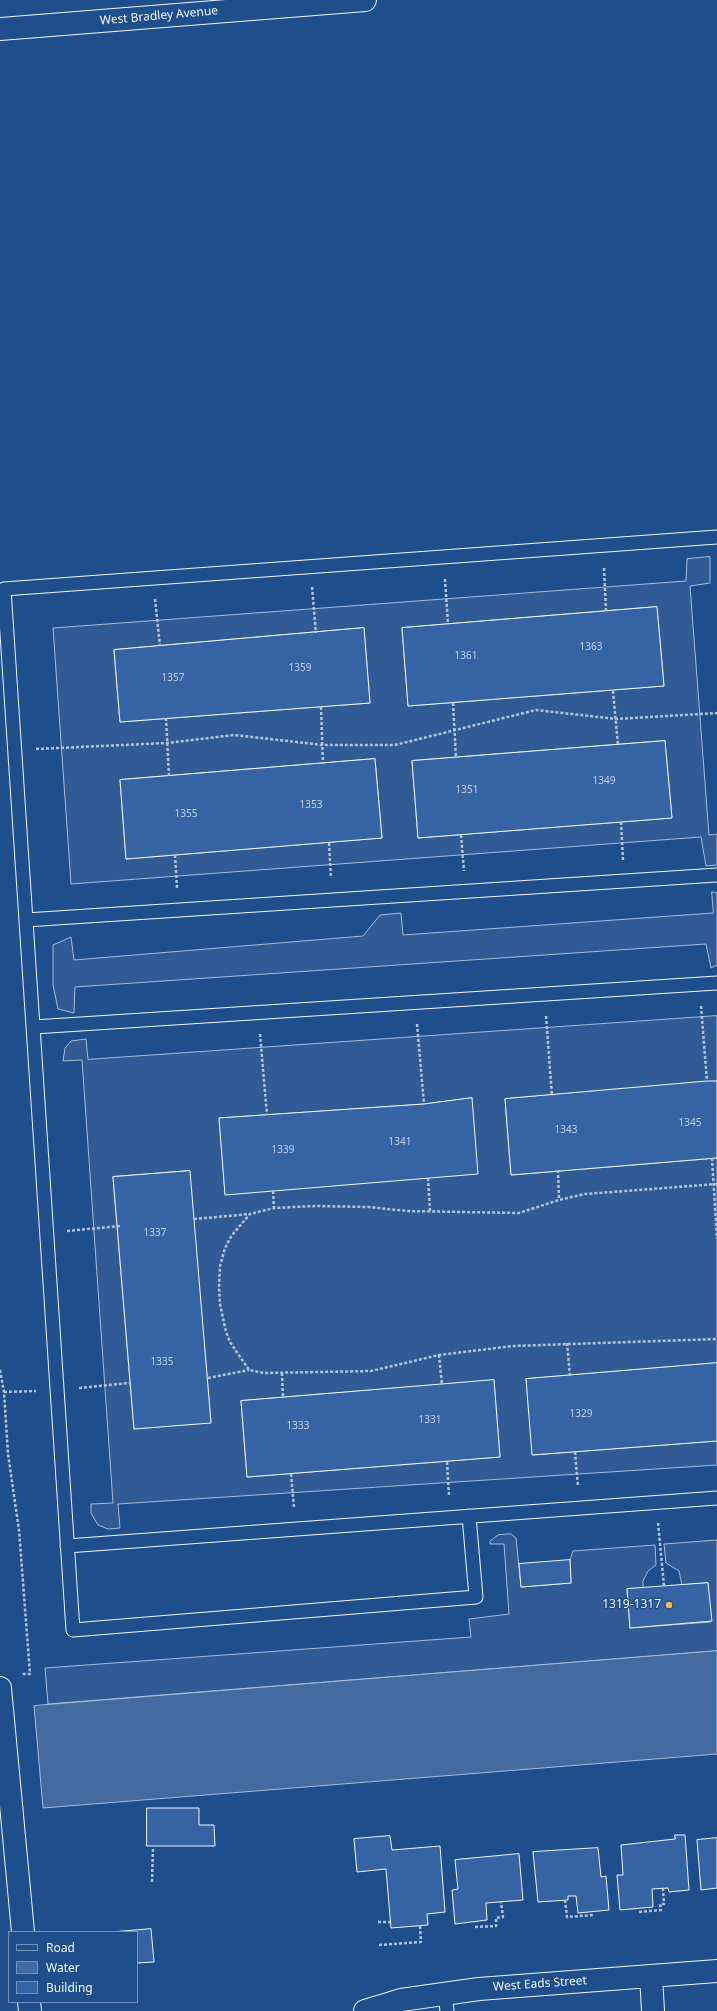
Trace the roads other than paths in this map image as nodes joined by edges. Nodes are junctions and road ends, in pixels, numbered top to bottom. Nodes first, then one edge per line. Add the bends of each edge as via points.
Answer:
1 (365, 0) edge
2 (0, 29) edge
3 (717, 537) edge
4 (717, 875) edge
5 (26, 920) junction
6 (717, 983) edge
7 (34, 1027) junction
8 (717, 1498) edge
9 (469, 1516) junction
10 (67, 1546) junction
11 (0, 1688) edge
12 (23, 1931) edge
13 (717, 1971) edge
14 (651, 1976) junction
15 (446, 2002) edge
16 (365, 2011) edge
17 (653, 2011) edge

1 - 2 street, West Bradley Avenue
3 - 5 lane via 4,589
4 - 5 lane
5 - 7 lane
6 - 7 lane
7 - 10 lane
8 - 9 lane
9 - 10 lane
9 - 10 lane via 476,1597 73,1630
11 - 12 street
13 - 14 street, West Eads Street
14 - 15 street, West Eads Street via 479,1989
14 - 17 street
15 - 16 street, West Eads Street via 401,2000

